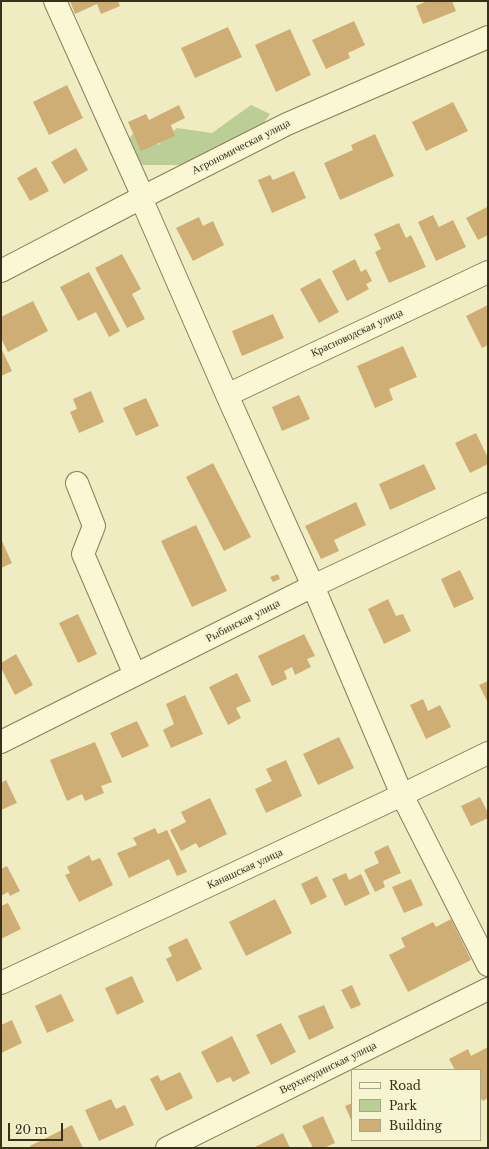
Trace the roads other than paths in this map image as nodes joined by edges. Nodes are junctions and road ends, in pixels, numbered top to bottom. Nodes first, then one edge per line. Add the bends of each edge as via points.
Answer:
1 (55, 1) edge
2 (488, 37) edge
3 (141, 198) junction
4 (1, 271) edge
5 (488, 272) edge
6 (227, 395) junction
7 (77, 483) dead end
8 (488, 504) edge
9 (313, 586) junction
10 (135, 675) junction
11 (1, 742) edge
12 (488, 754) edge
13 (402, 795) junction
14 (488, 964) edge
15 (1, 984) edge
16 (488, 988) edge
17 (167, 1148) edge

1 - 3 street via 140,190
2 - 3 street, Агрономическая улица via 287,124
3 - 4 street, Агрономическая улица
3 - 6 street
5 - 6 street, Красноводская улица
6 - 9 street
7 - 10 street via 94,526 83,554
8 - 9 street, Рыбинская улица
9 - 10 street, Рыбинская улица
9 - 13 street
10 - 11 street, Рыбинская улица
12 - 13 street, Канашская улица
13 - 14 street
13 - 15 street, Канашская улица
16 - 17 street, Верхнеудинская улица

